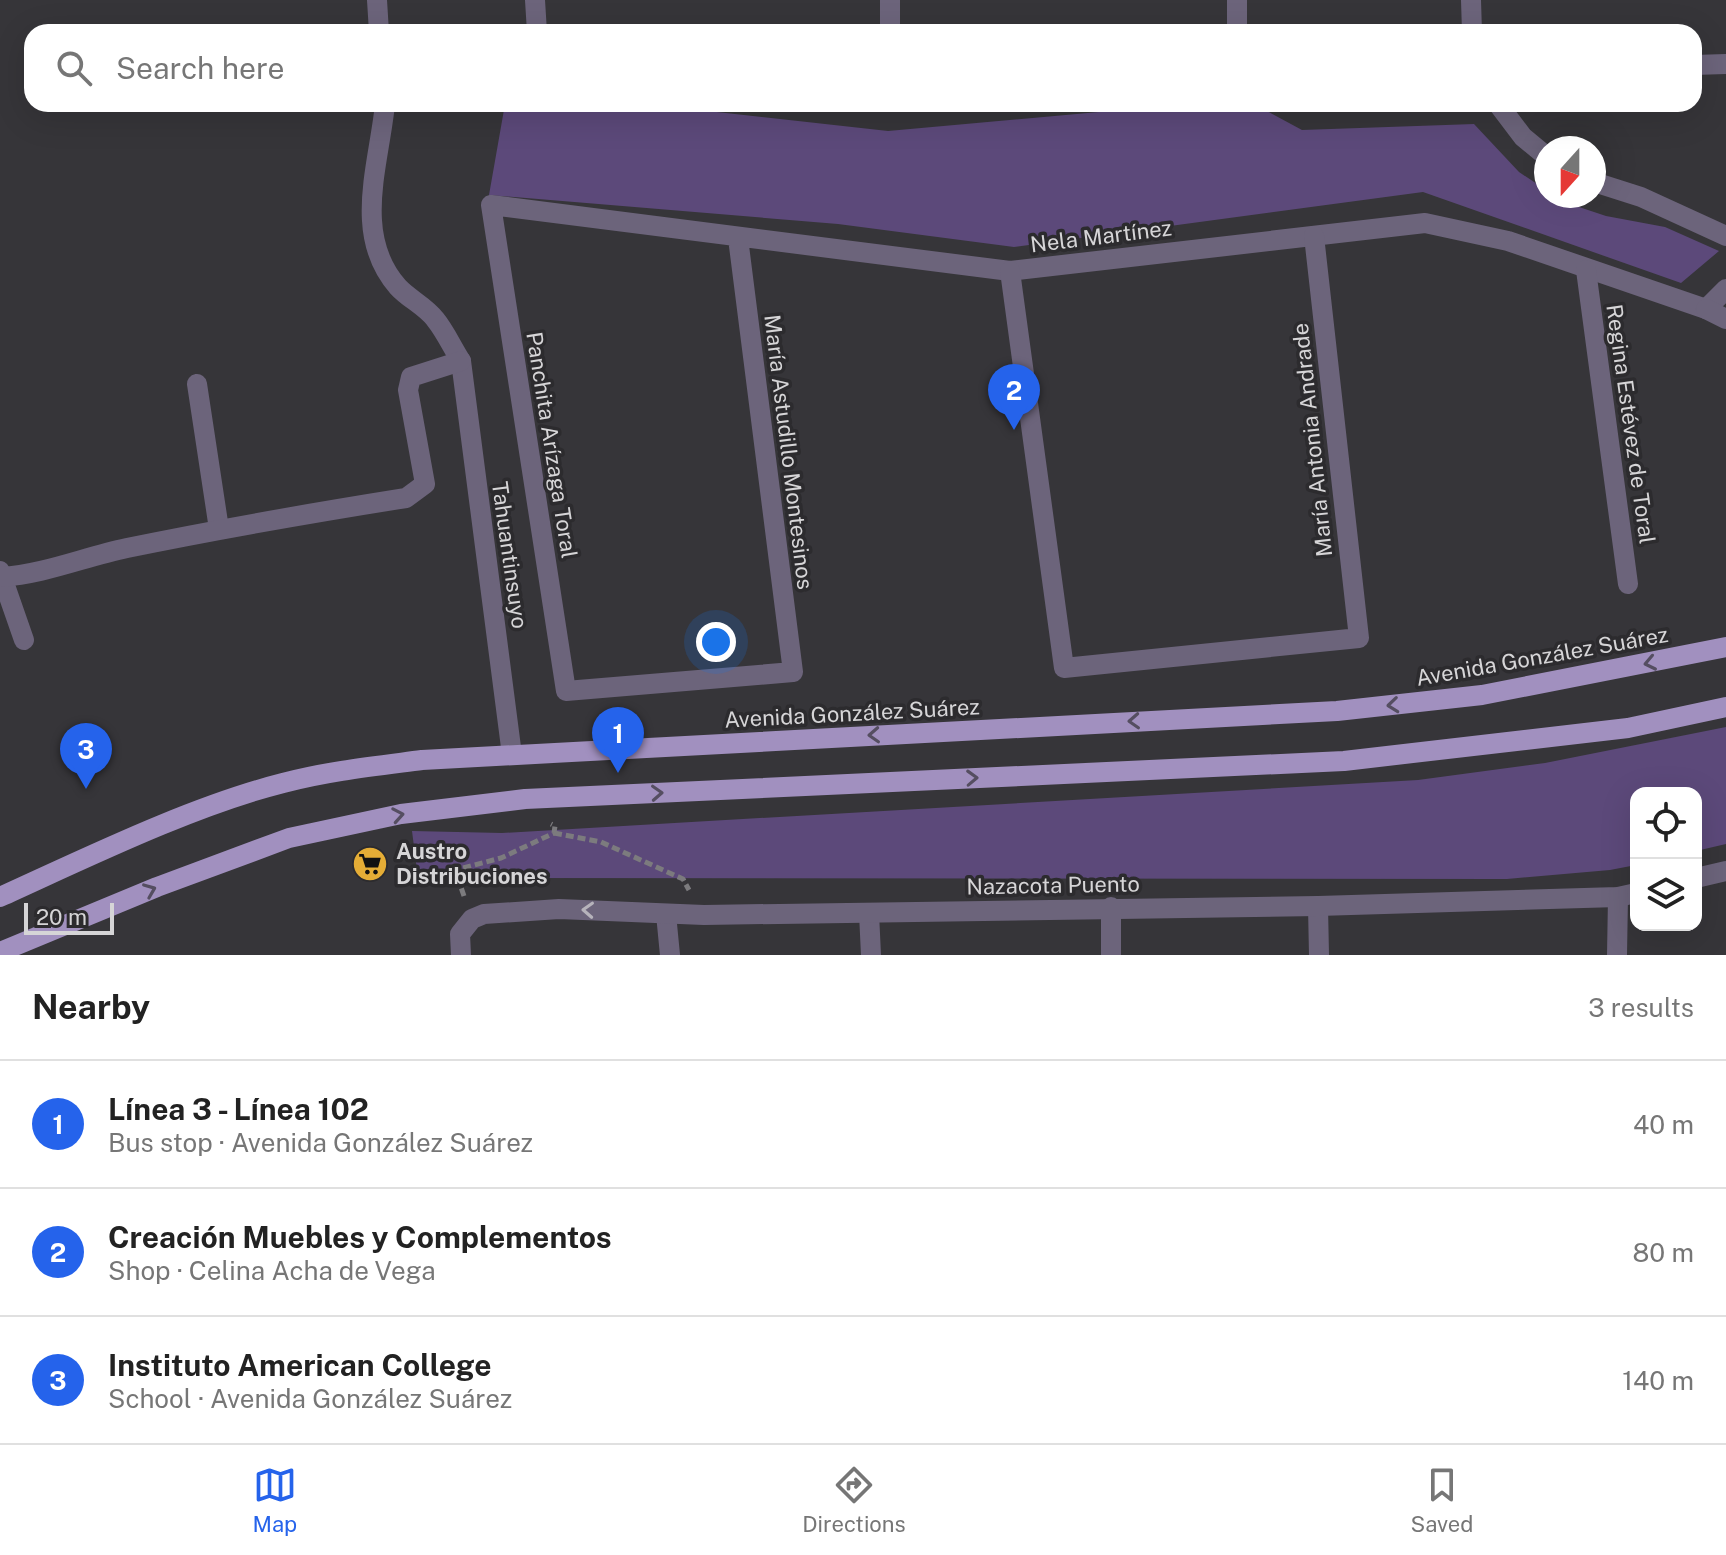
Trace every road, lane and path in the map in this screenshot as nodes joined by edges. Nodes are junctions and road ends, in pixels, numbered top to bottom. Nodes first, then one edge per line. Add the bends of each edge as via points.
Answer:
1 (377, 0) edge
2 (535, 0) edge
3 (890, 0) edge
4 (1237, 0) edge
5 (1471, 0) edge
6 (378, 24) edge
7 (536, 24) edge
8 (890, 24) edge
9 (1237, 24) edge
10 (1472, 24) edge
11 (1726, 64) edge
12 (1702, 65) edge
13 (384, 112) edge
14 (1504, 112) edge
15 (1534, 146) edge
16 (1606, 186) edge
17 (491, 205) joint
18 (1314, 236) junction
19 (1726, 236) edge
20 (738, 238) junction
21 (1586, 270) junction
22 (1010, 271) junction
23 (1726, 289) edge
24 (1706, 309) junction
25 (1726, 319) edge
26 (461, 361) junction
27 (197, 384) dead end
28 (219, 529) junction
29 (0, 571) edge
30 (1, 577) edge
31 (1628, 584) dead end
32 (24, 640) dead end
33 (1726, 647) edge
34 (793, 672) joint
35 (1726, 707) edge
36 (512, 755) junction
37 (525, 799) junction
38 (554, 833) junction
39 (1726, 871) edge
40 (1702, 877) edge
41 (683, 879) dead end
42 (1627, 895) edge
43 (0, 897) edge
44 (1318, 906) junction
45 (1111, 907) junction
46 (869, 913) junction
47 (666, 914) junction
48 (472, 919) junction
49 (0, 952) edge
50 (461, 955) edge
51 (670, 955) edge
52 (871, 955) edge
53 (1111, 955) edge
54 (1319, 955) edge
55 (1617, 955) edge

1 - 6 street
2 - 7 street
3 - 8 street
4 - 9 street
5 - 10 street
11 - 12 street
13 - 26 street via 370,204 383,268 398,288 435,318
14 - 15 street
16 - 19 street
17 - 20 street, Nela Martínez
17 - 34 street, Panchita Arízaga Toral via 566,691
18 - 21 street, Nela Martínez via 1425,223 1508,241
18 - 22 street, Nela Martínez
18 - 22 street, María Antonia Andrade via 1359,638 1064,668
20 - 22 street, Nela Martínez
20 - 34 street, María Astudillo Montesinos
21 - 24 street, Nela Martínez
21 - 31 street, Regina Estévez de Toral
23 - 24 street
24 - 25 street, Nela Martínez
26 - 28 street via 411,377 408,390 425,484 406,498
26 - 36 street, Tahuantinsuyo
27 - 28 street
28 - 30 street via 112,551 32,575
29 - 30 street
30 - 32 street
33 -> 36 main road, Avenida González Suárez via 1482,695 1337,711
37 -> 35 main road via 1344,761 1628,728
36 - 43 main road, Avenida González Suárez via 409,761 283,783 214,806
37 - 38 path via 531,819 555,826
49 -> 37 main road via 289,838 401,814
38 - 41 path via 601,842
38 - 48 path via 501,858 455,870
39 - 40 street
42 - 44 street, Nazacota Puento
42 - 55 street
44 - 45 street, Nazacota Puento
44 - 54 street
45 - 46 street, Nazacota Puento
45 - 53 street
46 - 47 street, Nazacota Puento
46 - 52 street
47 -> 48 street, Nazacota Puento via 559,909
47 - 51 street
48 - 50 street via 460,934

